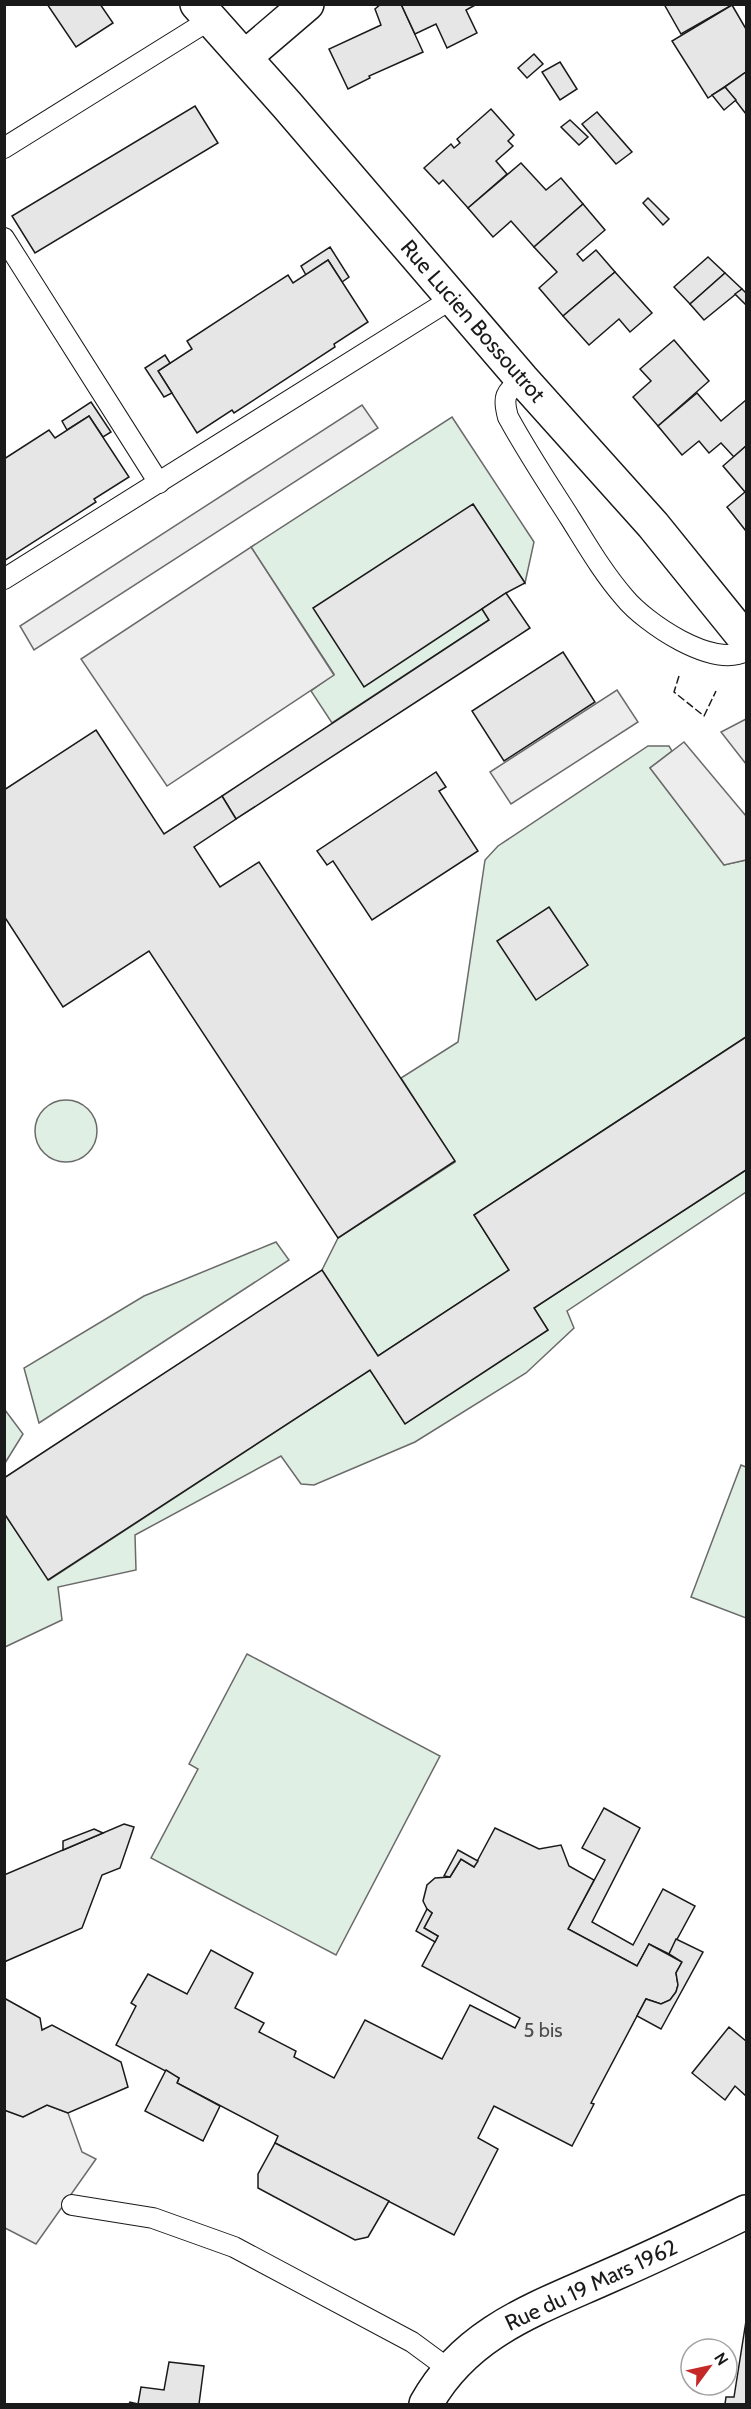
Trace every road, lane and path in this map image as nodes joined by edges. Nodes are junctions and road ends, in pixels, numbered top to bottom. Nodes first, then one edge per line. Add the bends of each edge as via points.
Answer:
1 (307, 4) edge
2 (204, 12) edge
3 (245, 57) junction
4 (4, 148) edge
5 (4, 238) edge
6 (453, 298) junction
7 (522, 379) junction
8 (159, 483) junction
9 (4, 579) edge
10 (747, 640) edge
11 (747, 651) edge
12 (72, 2205) dead end
13 (747, 2212) edge
14 (450, 2370) junction
15 (426, 2404) edge

1 - 3 street
2 - 3 street, Rue Lucien Bossoutrot
2 - 4 lane
3 - 6 street, Rue Lucien Bossoutrot
5 - 8 lane
6 - 7 street, Rue Lucien Bossoutrot
6 - 8 lane
7 - 10 street, Rue Lucien Bossoutrot via 653,525
7 - 11 lane via 507,392 507,417 625,599 665,630 703,651 731,656
8 - 9 lane
12 - 14 lane via 153,2218 234,2247 412,2342
13 - 14 street, Rue du 19 Mars 1962 via 525,2312 481,2340
14 - 15 street, Rue du 19 Mars 1962

